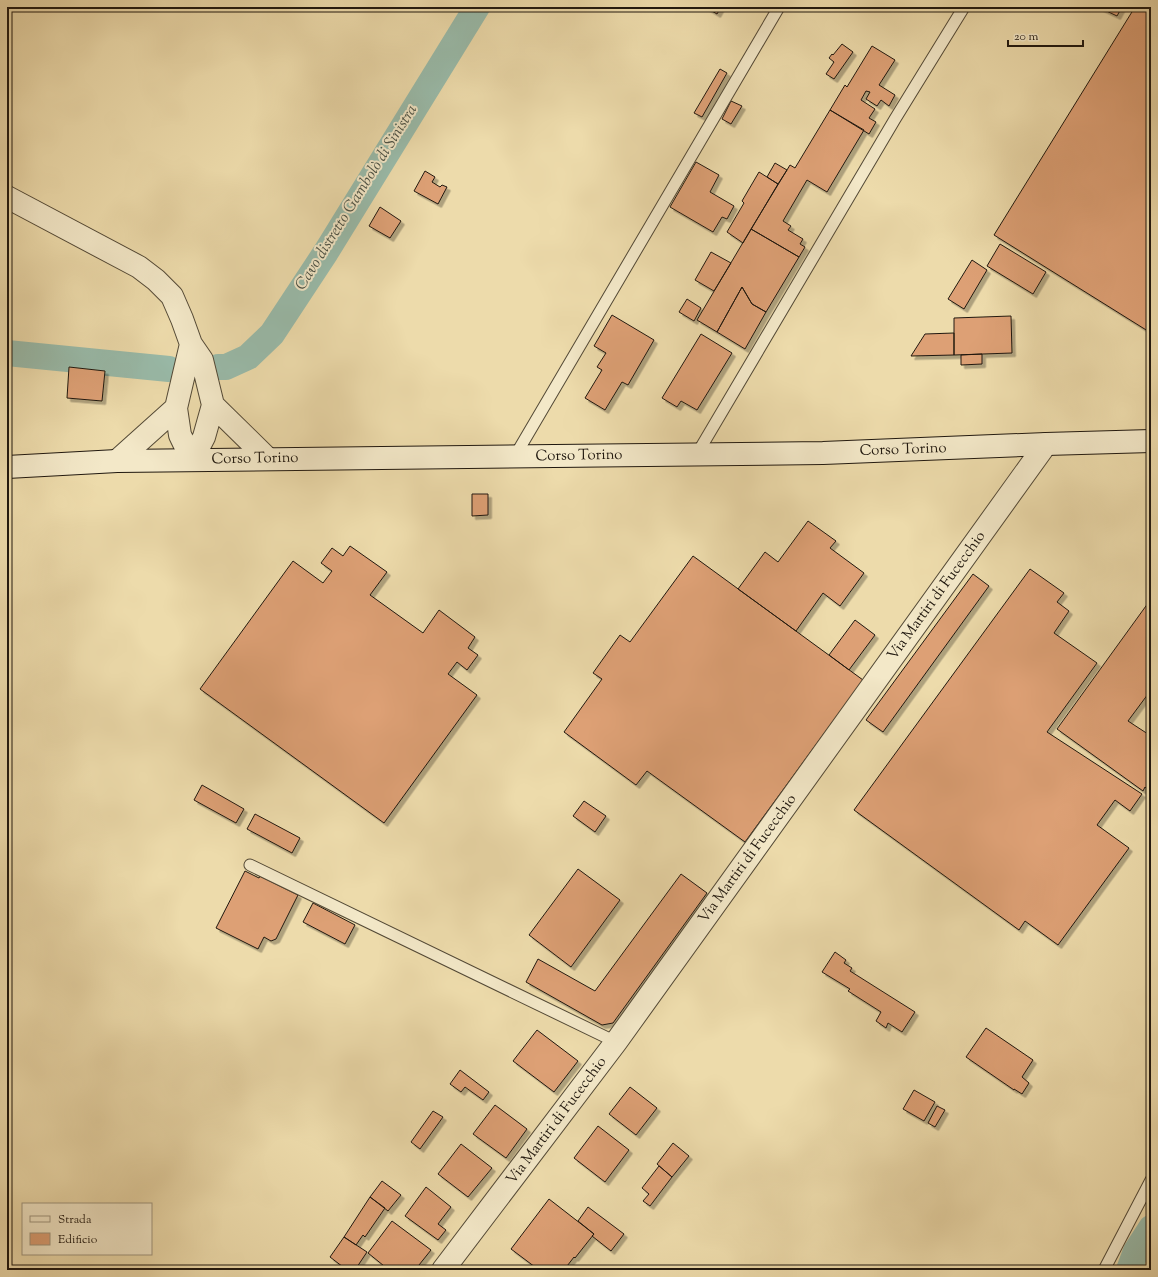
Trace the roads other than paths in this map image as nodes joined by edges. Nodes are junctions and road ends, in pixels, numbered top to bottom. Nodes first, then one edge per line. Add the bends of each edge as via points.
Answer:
1 (779, 7) edge
2 (964, 7) edge
3 (7, 197) edge
4 (191, 344) junction
5 (213, 405) junction
6 (176, 408) junction
7 (1151, 441) edge
8 (1046, 444) junction
9 (697, 454) junction
10 (515, 456) junction
11 (267, 458) junction
12 (117, 460) junction
13 (192, 460) junction
14 (7, 467) edge
15 (250, 865) dead end
16 (616, 1042) junction
17 (1151, 1180) edge
18 (443, 1270) edge
19 (1104, 1270) edge

1 - 10 lane
2 - 9 lane
3 - 4 street via 139,267 156,280 172,296
4 - 5 street via 202,360
4 - 6 street
5 - 11 street
5 - 13 street via 204,437
6 - 12 street
6 - 13 street via 180,435
7 - 8 street, Corso Torino
8 - 9 street, Corso Torino via 823,453
8 - 16 street, Via Martiri di Fucecchio
9 - 10 street, Corso Torino
10 - 11 street, Corso Torino
11 - 13 street, Corso Torino
12 - 13 street, Corso Torino
12 - 14 street, Corso Torino
15 - 16 lane
16 - 18 street, Via Martiri di Fucecchio
17 - 19 lane

